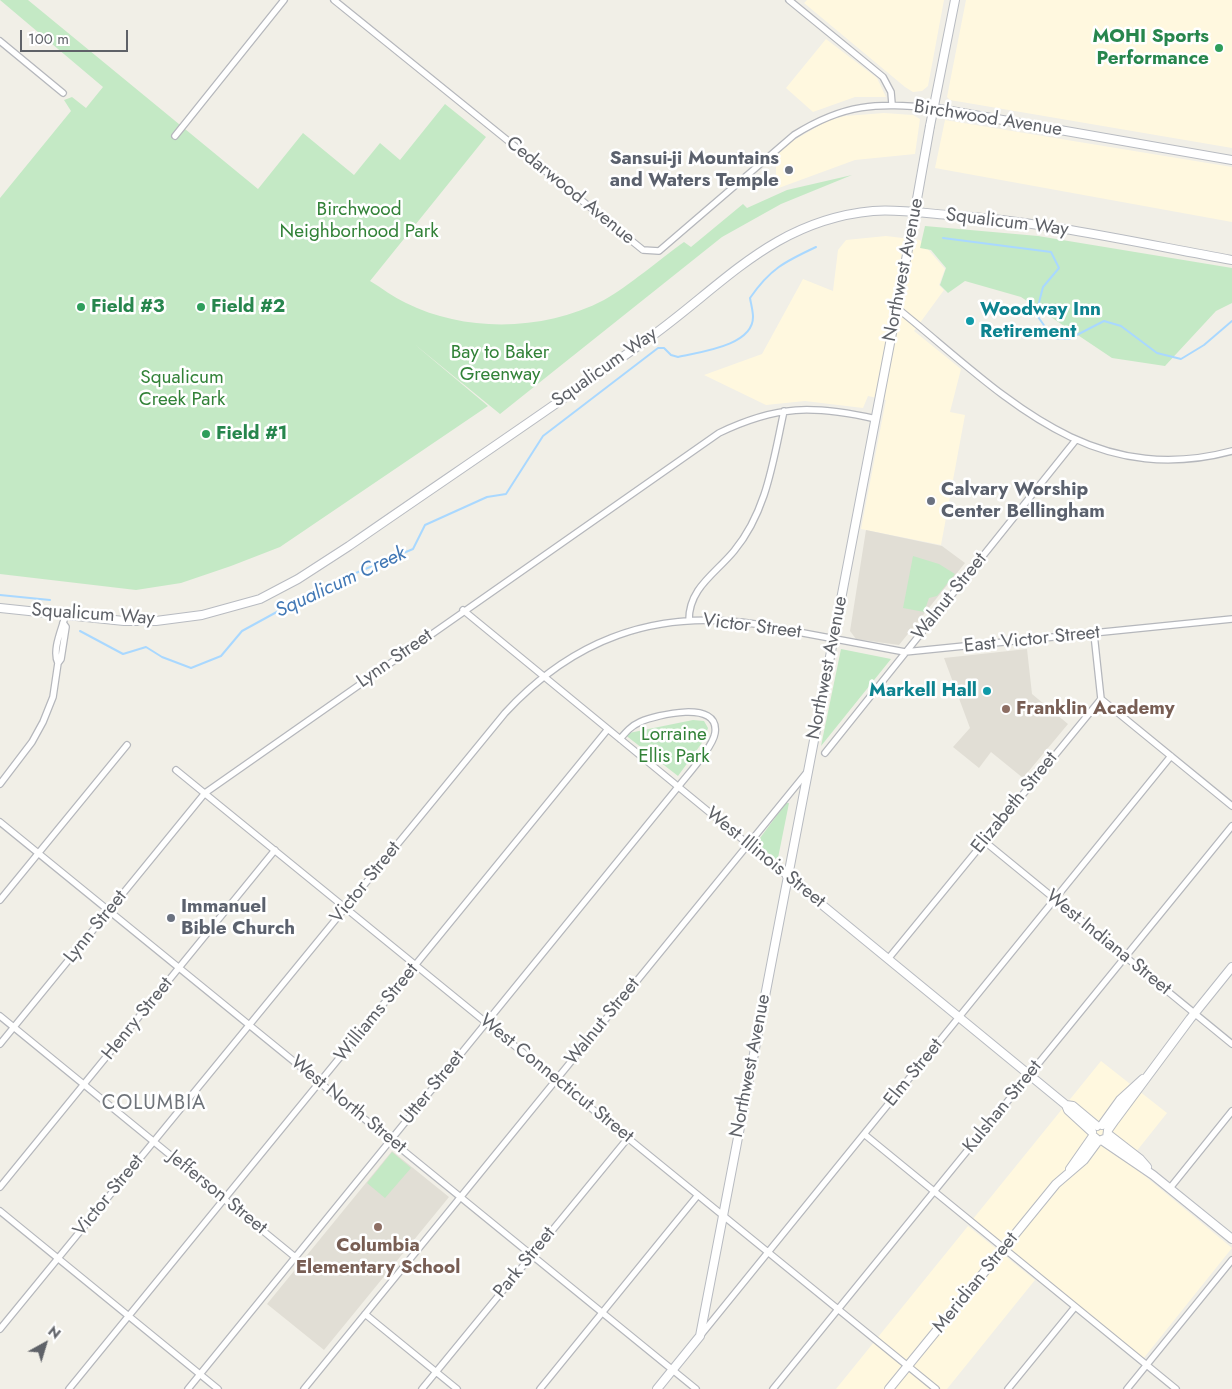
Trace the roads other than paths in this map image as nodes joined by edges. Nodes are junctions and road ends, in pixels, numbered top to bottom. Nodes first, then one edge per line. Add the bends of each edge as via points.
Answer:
1 (284, 0) edge
2 (334, 0) edge
3 (789, 0) edge
4 (955, 0) edge
5 (0, 43) edge
6 (63, 93) dead end
7 (892, 104) junction
8 (934, 108) junction
9 (174, 136) dead end
10 (1232, 160) edge
11 (1232, 260) edge
12 (897, 308) junction
13 (784, 411) junction
14 (876, 419) junction
15 (1075, 441) junction
16 (1232, 452) edge
17 (0, 608) edge
18 (463, 610) junction
19 (64, 614) junction
20 (1232, 619) edge
21 (689, 620) junction
22 (1094, 634) junction
23 (833, 639) junction
24 (905, 652) junction
25 (543, 676) junction
26 (1101, 699) junction
27 (608, 729) junction
28 (620, 739) junction
29 (127, 745) dead end
30 (825, 752) dead end
31 (1171, 756) junction
32 (176, 770) dead end
33 (808, 771) junction
34 (0, 784) edge
35 (678, 787) junction
36 (205, 793) junction
37 (1232, 806) edge
38 (0, 822) edge
39 (1232, 826) edge
40 (984, 841) junction
41 (748, 844) junction
42 (275, 850) junction
43 (39, 853) junction
44 (787, 876) junction
45 (1055, 899) junction
46 (0, 900) edge
47 (346, 908) junction
48 (109, 910) junction
49 (1125, 957) junction
50 (888, 959) junction
51 (416, 965) junction
52 (1232, 967) edge
53 (179, 968) junction
54 (1195, 1013) junction
55 (0, 1016) edge
56 (959, 1017) junction
57 (486, 1022) junction
58 (249, 1025) junction
59 (14, 1027) junction
60 (0, 1044) edge
61 (1232, 1044) edge
62 (1030, 1074) junction
63 (556, 1080) junction
64 (320, 1082) junction
65 (84, 1084) junction
66 (1232, 1111) edge
67 (1100, 1133) junction
68 (864, 1134) junction
69 (628, 1138) junction
70 (391, 1140) junction
71 (154, 1141) junction
72 (0, 1187) edge
73 (1170, 1188) junction
74 (934, 1192) junction
75 (698, 1196) junction
76 (460, 1197) junction
77 (224, 1199) junction
78 (0, 1211) edge
79 (722, 1215) junction
80 (1232, 1239) edge
81 (1004, 1248) junction
82 (768, 1252) junction
83 (532, 1255) junction
84 (296, 1257) junction
85 (58, 1258) junction
86 (1232, 1260) edge
87 (1075, 1307) junction
88 (838, 1310) junction
89 (602, 1313) junction
90 (365, 1314) junction
91 (128, 1316) junction
92 (0, 1329) edge
93 (700, 1336) junction
94 (1146, 1365) junction
95 (908, 1366) junction
96 (672, 1370) junction
97 (436, 1372) junction
98 (200, 1374) junction
99 (69, 1389) edge
100 (188, 1389) edge
101 (218, 1389) edge
102 (304, 1389) edge
103 (422, 1389) edge
104 (457, 1389) edge
105 (540, 1389) edge
106 (657, 1389) edge
107 (696, 1389) edge
108 (774, 1389) edge
109 (889, 1389) edge
110 (936, 1389) edge
111 (1008, 1389) edge
112 (1126, 1389) edge
113 (1176, 1389) edge

1 - 9 street
2 - 7 street, Cedarwood Avenue via 643,250 651,252 659,251 794,135 828,116 866,106
3 - 7 street, Birchwood Avenue via 883,77 891,92
4 - 8 street, Northwest Avenue
5 - 6 street
7 - 8 street, Birchwood Avenue
8 - 10 street, Birchwood Avenue
8 - 12 street, Northwest Avenue, bridge
11 - 19 street, Squalicum Way via 1042,225 976,217 872,211 828,220 790,234 759,251 652,336 349,546 260,599 202,615 156,621
12 - 14 street, Northwest Avenue
12 - 15 street via 1012,402
13 - 14 street, Lynn Street via 830,409
13 - 18 street, Lynn Street via 734,426 702,442
13 - 21 street via 760,507 736,549 694,595
14 - 23 street, Northwest Avenue
15 - 16 street via 1114,453 1154,459 1206,457
15 - 24 street, Walnut Street
17 - 19 street, Squalicum Way
18 - 25 street, West Illinois Street
18 - 36 street, Lynn Street
19 - 34 street via 53,697 32,742
20 - 22 street, East Victor Street
21 - 23 street, Victor Street via 732,620
21 - 25 street, Victor Street via 659,623 596,643
22 - 24 street, East Victor Street
22 - 26 street
23 - 24 street, East Victor Street
23 - 33 street, Northwest Avenue
24 - 30 street, Walnut Street
25 - 27 street, West Illinois Street
25 - 47 street, Victor Street via 505,713
26 - 31 street
26 - 40 street, Elizabeth Street
27 - 28 street, West Illinois Street
27 - 51 street, Williams Street
28 - 35 street, West Illinois Street
28 - 35 street, Utter Street via 639,722 666,714 693,712 711,719 714,738
29 - 43 street
31 - 37 street
31 - 45 street, Elm Street
32 - 36 street, West Connecticut Street
33 - 41 street, Walnut Street
33 - 44 street, Northwest Avenue
35 - 41 street, West Illinois Street
35 - 57 street, Utter Street
36 - 42 street, West Connecticut Street
36 - 48 street, Lynn Street
38 - 43 street, West North Street
39 - 49 street, Kulshan Street
40 - 45 street, West Indiana Street
40 - 50 street, Elizabeth Street
41 - 44 street, West Illinois Street
41 - 63 street, Walnut Street
42 - 47 street, West Connecticut Street
42 - 53 street, Henry Street
43 - 46 street
43 - 48 street, West North Street
44 - 50 street, West Illinois Street
44 - 79 street, Northwest Avenue
45 - 49 street, West Indiana Street
45 - 56 street, Elm Street
47 - 51 street, West Connecticut Street
47 - 58 street, Victor Street
48 - 53 street, West North Street
48 - 59 street, Lynn Street
49 - 54 street, West Indiana Street
49 - 62 street, Kulshan Street
50 - 56 street, West Illinois Street
51 - 57 street, West Connecticut Street
51 - 64 street, Williams Street
52 - 54 street, Meridian Street
53 - 58 street, West North Street
53 - 65 street, Henry Street
54 - 61 street, West Indiana Street
54 - 67 street, Meridian Street
55 - 59 street, Jefferson Street
56 - 62 street, West Illinois Street
56 - 68 street, Elm Street
57 - 63 street, West Connecticut Street
57 - 70 street, Utter Street
58 - 64 street, West North Street
58 - 71 street, Victor Street
59 - 60 street, Lynn Street
59 - 65 street, Jefferson Street
62 - 67 street, West Illinois Street via 1068,1110
62 - 74 street, Kulshan Street
63 - 69 street, West Connecticut Street
63 - 76 street, Walnut Street
64 - 70 street, West North Street
64 - 77 street, Williams Street
65 - 71 street, Jefferson Street
65 - 72 street, Henry Street
66 - 73 street
67 - 73 street, West Illinois Street via 1140,1159
67 - 81 street, Meridian Street
68 - 74 street
68 - 82 street, Elm Street
69 - 75 street, West Connecticut Street
69 - 83 street, Park Street
70 - 76 street, West North Street
70 - 84 street, Utter Street
71 - 77 street, Jefferson Street
71 - 85 street, Victor Street
73 - 80 street, West Illinois Street
74 - 81 street
74 - 88 street, Kulshan Street
75 - 79 street, West Connecticut Street
75 - 89 street
76 - 83 street, West North Street
76 - 90 street, Walnut Street
77 - 84 street, Jefferson Street
77 - 91 street, Williams Street
78 - 85 street
79 - 82 street, West Connecticut Street
79 - 93 street, Northwest Avenue
81 - 87 street
81 - 95 street, Meridian Street
82 - 88 street, West Connecticut Street
82 - 93 street, Elm Street
83 - 89 street, West North Street
83 - 97 street, Park Street
84 - 98 street, Utter Street
85 - 91 street
85 - 92 street, Victor Street
86 - 94 street
87 - 94 street
87 - 111 street
88 - 95 street, West Connecticut Street
88 - 108 street, Kulshan Street
89 - 96 street, West North Street
89 - 105 street
90 - 97 street
90 - 102 street, Walnut Street
91 - 98 street
91 - 99 street, Williams Street
93 - 96 street, Elm Street
94 - 112 street
94 - 113 street
95 - 109 street, Meridian Street
95 - 110 street, West Connecticut Street
96 - 106 street, Elm Street
96 - 107 street, West North Street
97 - 103 street, Park Street
97 - 104 street
98 - 100 street, Utter Street
98 - 101 street

